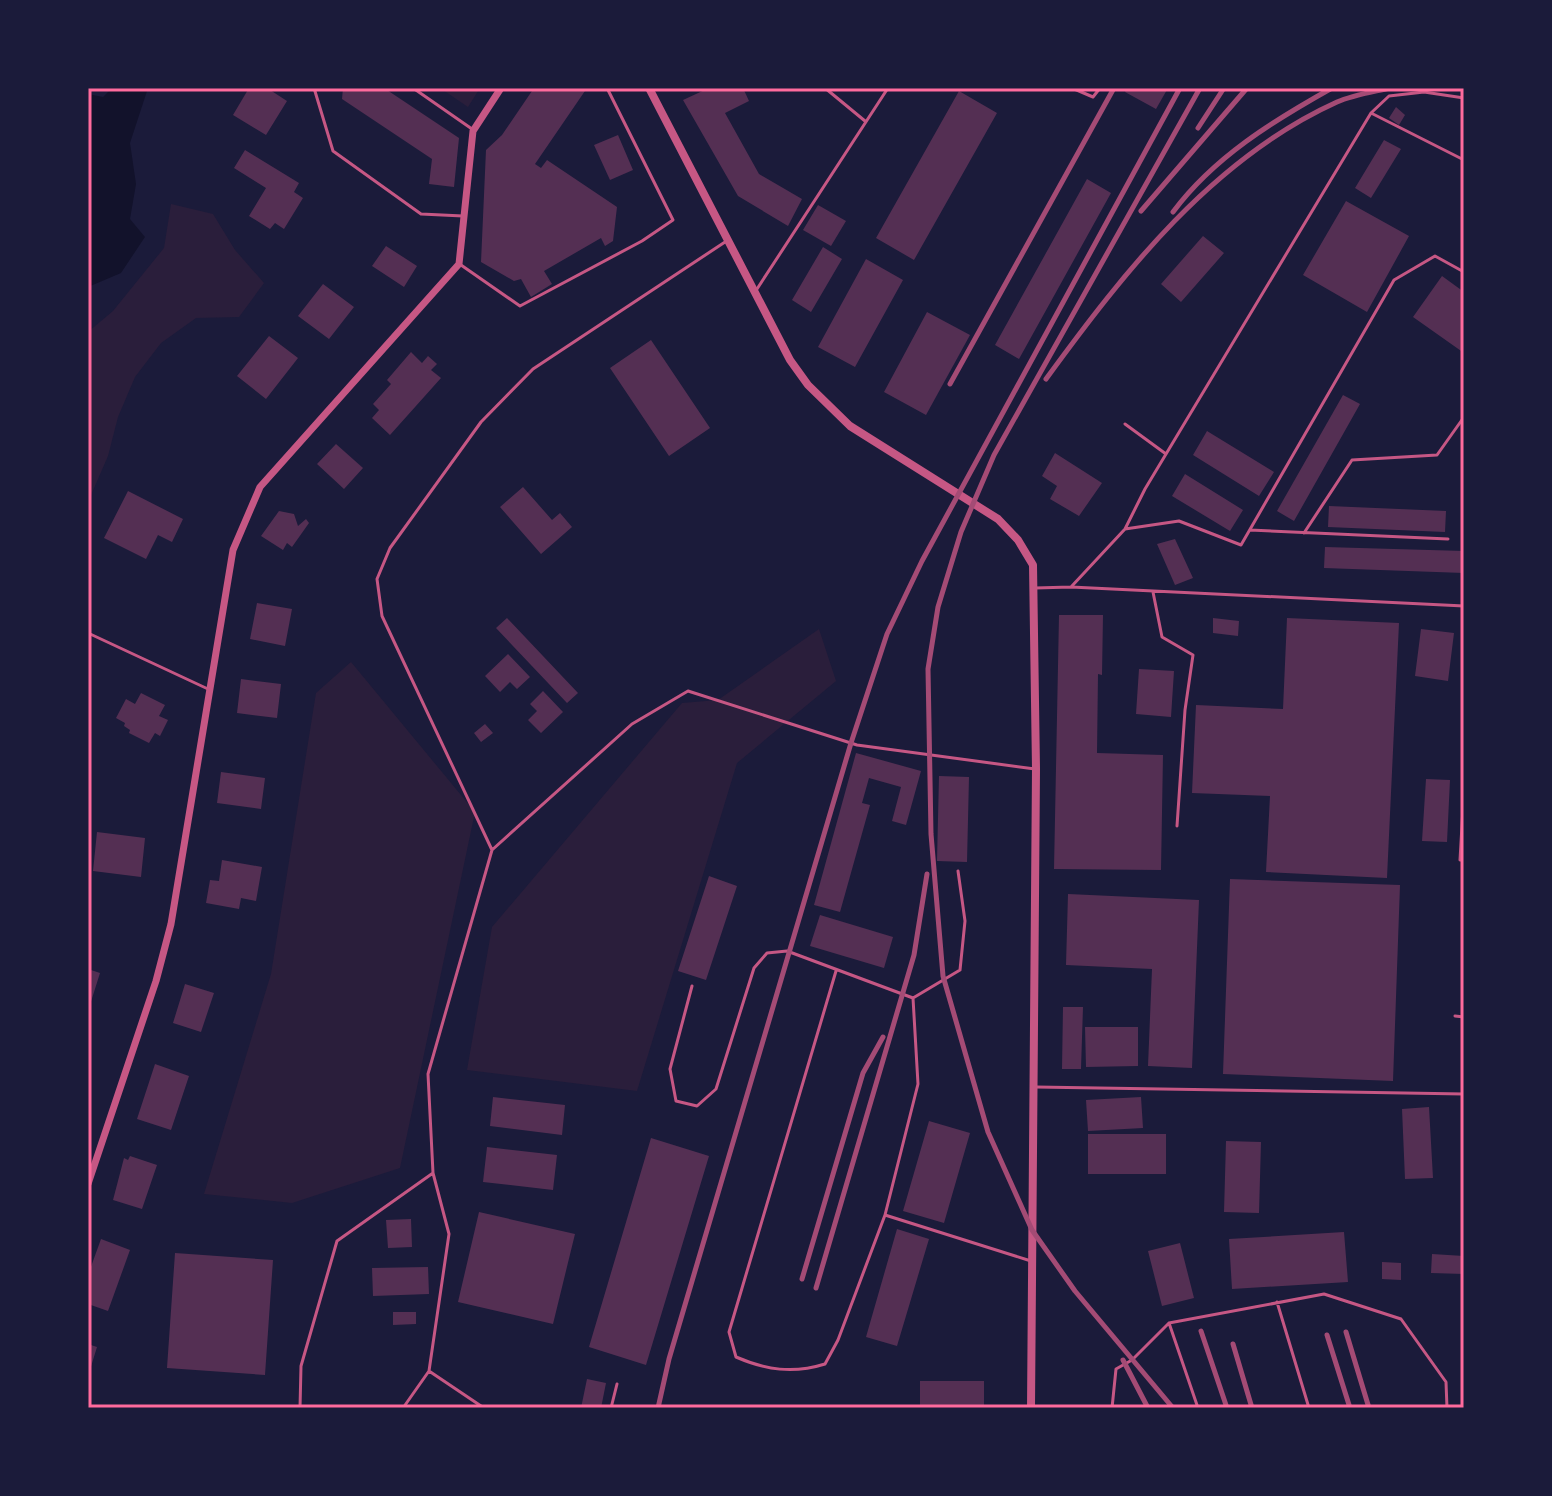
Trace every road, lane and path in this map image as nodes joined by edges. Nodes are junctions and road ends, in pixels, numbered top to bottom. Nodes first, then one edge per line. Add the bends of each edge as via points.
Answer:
1 (314, 88) edge
2 (413, 88) edge
3 (501, 88) edge
4 (607, 88) edge
5 (649, 88) edge
6 (825, 88) edge
7 (888, 88) edge
8 (1072, 88) edge
9 (1100, 88) edge
10 (1464, 98) edge
11 (1371, 113) junction
12 (866, 121) junction
13 (473, 131) junction
14 (1464, 160) edge
15 (465, 216) junction
16 (728, 239) junction
17 (459, 264) junction
18 (1464, 272) edge
19 (755, 292) junction
20 (1464, 417) edge
21 (1125, 424) dead end
22 (1166, 454) junction
23 (1125, 529) junction
24 (1250, 530) junction
25 (1304, 533) junction
26 (1448, 539) dead end
27 (1071, 587) junction
28 (1035, 588) junction
29 (1153, 592) junction
30 (1464, 606) edge
31 (88, 633) edge
32 (208, 689) junction
33 (1036, 769) junction
34 (1464, 790) edge
35 (1177, 826) dead end
36 (492, 850) junction
37 (1464, 860) edge
38 (958, 871) dead end
39 (836, 970) junction
40 (692, 986) dead end
41 (913, 998) junction
42 (1455, 1016) dead end
43 (1464, 1017) edge
44 (1032, 1087) junction
45 (1464, 1094) edge
46 (433, 1173) junction
47 (88, 1184) edge
48 (885, 1215) junction
49 (1031, 1261) junction
50 (1277, 1302) junction
51 (1169, 1323) junction
52 (429, 1371) junction
53 (617, 1384) dead end
54 (300, 1408) edge
55 (403, 1408) edge
56 (484, 1408) edge
57 (611, 1408) edge
58 (1031, 1408) edge
59 (1112, 1408) edge
60 (1198, 1408) edge
61 (1309, 1408) edge
62 (1447, 1408) edge

1 - 15 lane via 333,151 421,214
2 - 13 lane
3 - 13 street
4 - 17 lane via 673,220 520,306
5 - 16 street
6 - 12 lane
7 - 12 lane
8 - 9 lane via 1093,97
10 - 11 lane via 1424,92 1389,96
11 - 14 lane
11 - 22 lane
12 - 19 lane
13 - 15 street
15 - 17 street
16 - 19 street
16 - 36 lane via 533,369 481,422 390,548 377,579 382,616
17 - 32 street via 260,487 233,550
18 - 24 lane via 1435,256 1394,280
19 - 28 street via 808,385 850,426 998,519 1033,565
20 - 25 lane via 1437,455 1352,460
21 - 22 lane
22 - 23 lane
23 - 24 lane via 1179,521 1241,545
23 - 27 lane
24 - 25 lane
25 - 26 lane
27 - 28 lane
27 - 29 lane
28 - 33 street
29 - 30 lane
29 - 35 lane via 1162,637 1193,655
31 - 32 lane
32 - 47 street via 171,924
33 - 36 lane via 857,745 688,691 632,724
33 - 44 street
34 - 37 lane
36 - 46 lane via 428,1074
38 - 41 lane via 965,921 960,970
39 - 40 lane via 787,951 767,953 754,968 716,1089 697,1106 676,1101 670,1069
39 - 41 lane
39 - 48 lane via 729,1332 736,1357 761,1368 802,1371 825,1364
41 - 48 lane via 918,1084
42 - 43 lane
44 - 45 lane
44 - 49 street
46 - 52 lane via 449,1234
46 - 54 lane via 337,1241 301,1366
48 - 49 lane
49 - 58 street
50 - 51 lane
50 - 61 lane
50 - 62 lane via 1324,1294 1401,1319 1446,1382
51 - 59 lane via 1116,1369
51 - 60 lane
52 - 55 lane
52 - 56 lane
53 - 57 lane

